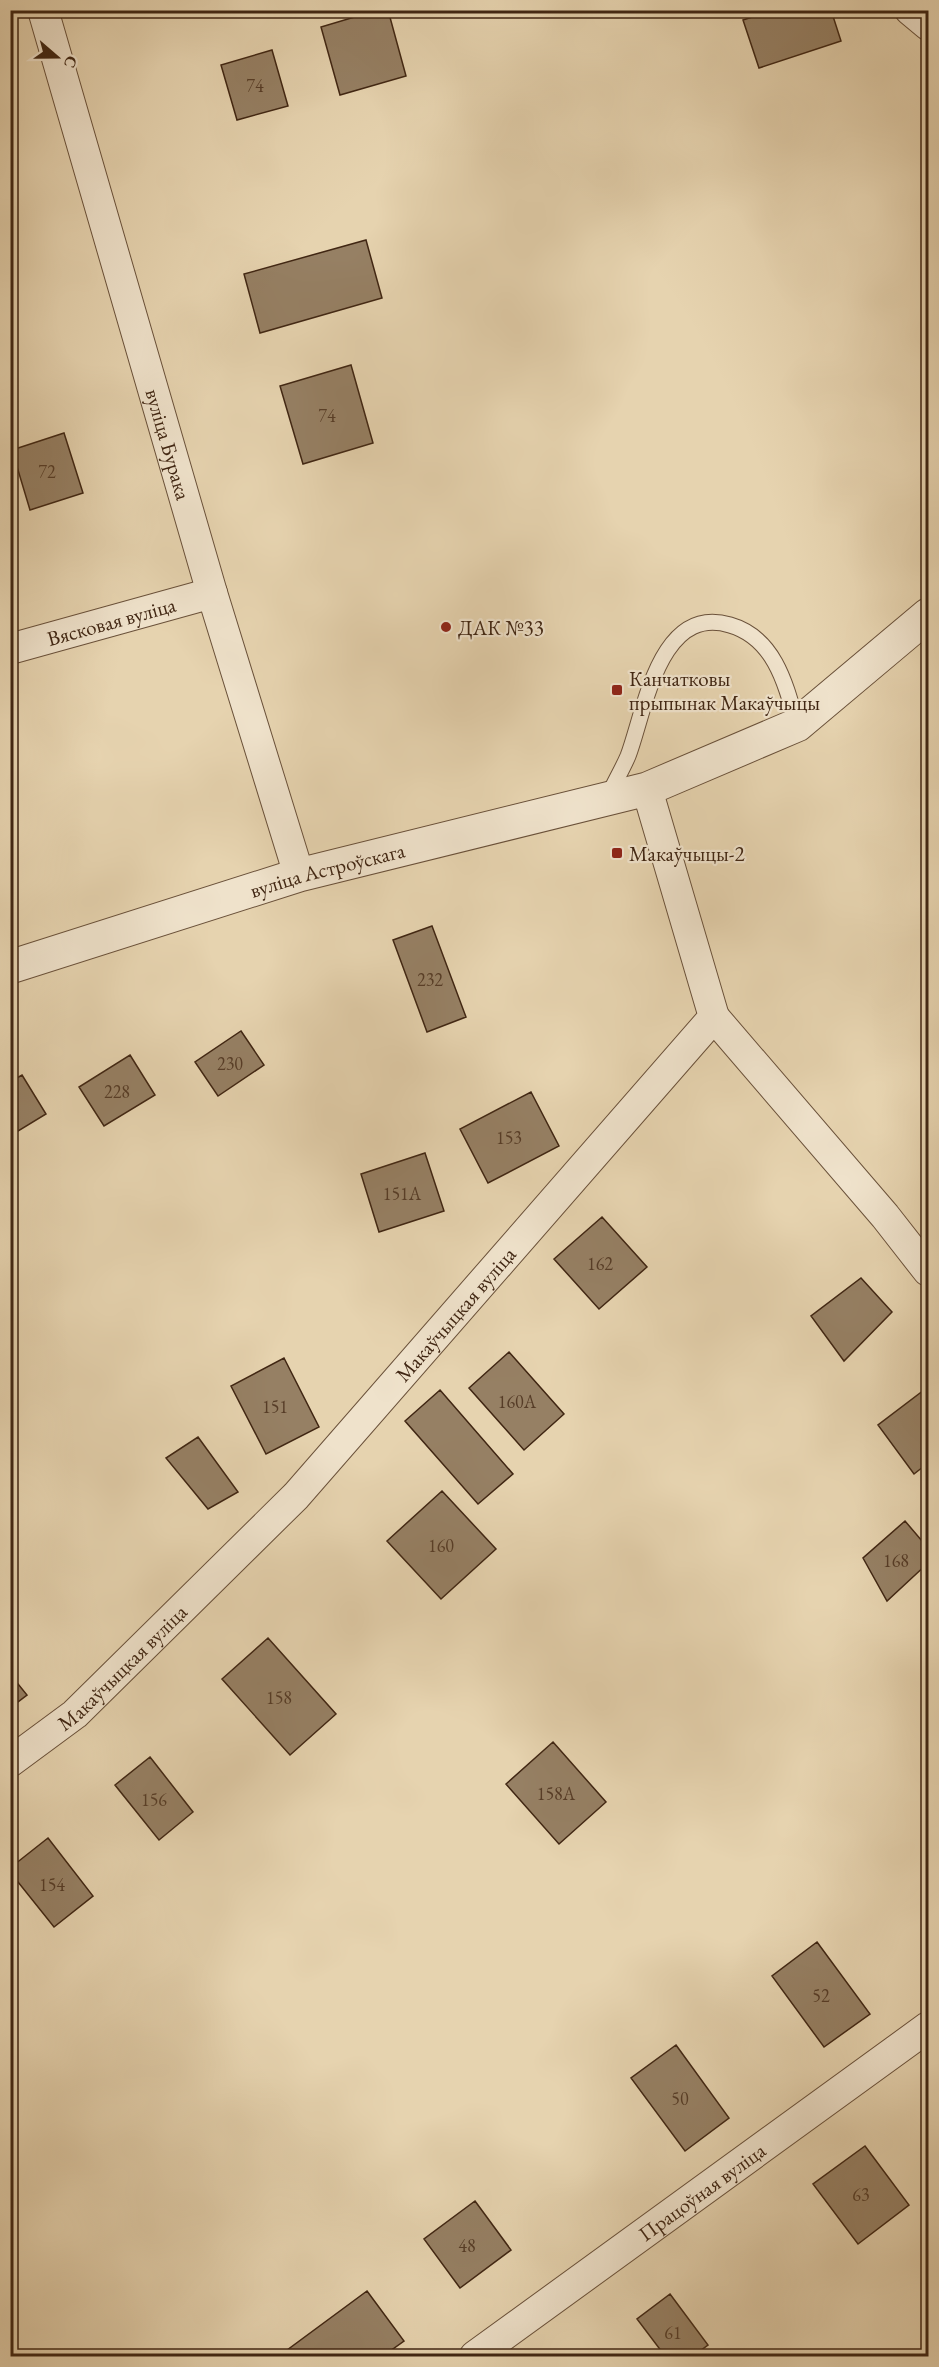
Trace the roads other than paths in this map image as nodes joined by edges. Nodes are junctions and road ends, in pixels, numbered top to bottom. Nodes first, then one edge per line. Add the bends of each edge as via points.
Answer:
1 (43, 10) edge
2 (910, 10) edge
3 (928, 25) edge
4 (212, 593) junction
5 (928, 615) edge
6 (10, 649) edge
7 (797, 725) junction
8 (647, 789) junction
9 (607, 799) junction
10 (299, 875) junction
11 (10, 967) edge
12 (714, 1017) junction
13 (928, 1271) edge
14 (10, 1762) edge
15 (928, 2027) edge
16 (475, 2356) edge

1 - 4 street, вуліца Бурака
2 - 3 street
4 - 6 street, Вясковая вуліца
4 - 10 street, вуліца Бурака
5 - 7 street, вуліца Астроўскага
7 - 8 street, вуліца Астроўскага
7 - 9 lane via 785,681 768,649 745,629 724,623 699,624 680,635 658,665 627,757
8 - 9 street, вуліца Астроўскага
8 - 12 street
9 - 10 street, вуліца Астроўскага
10 - 11 street, вуліца Астроўскага
12 - 13 street
12 - 14 street, Макаўчыцкая вуліца via 296,1496 75,1714
15 - 16 street, Працоўная вуліца

